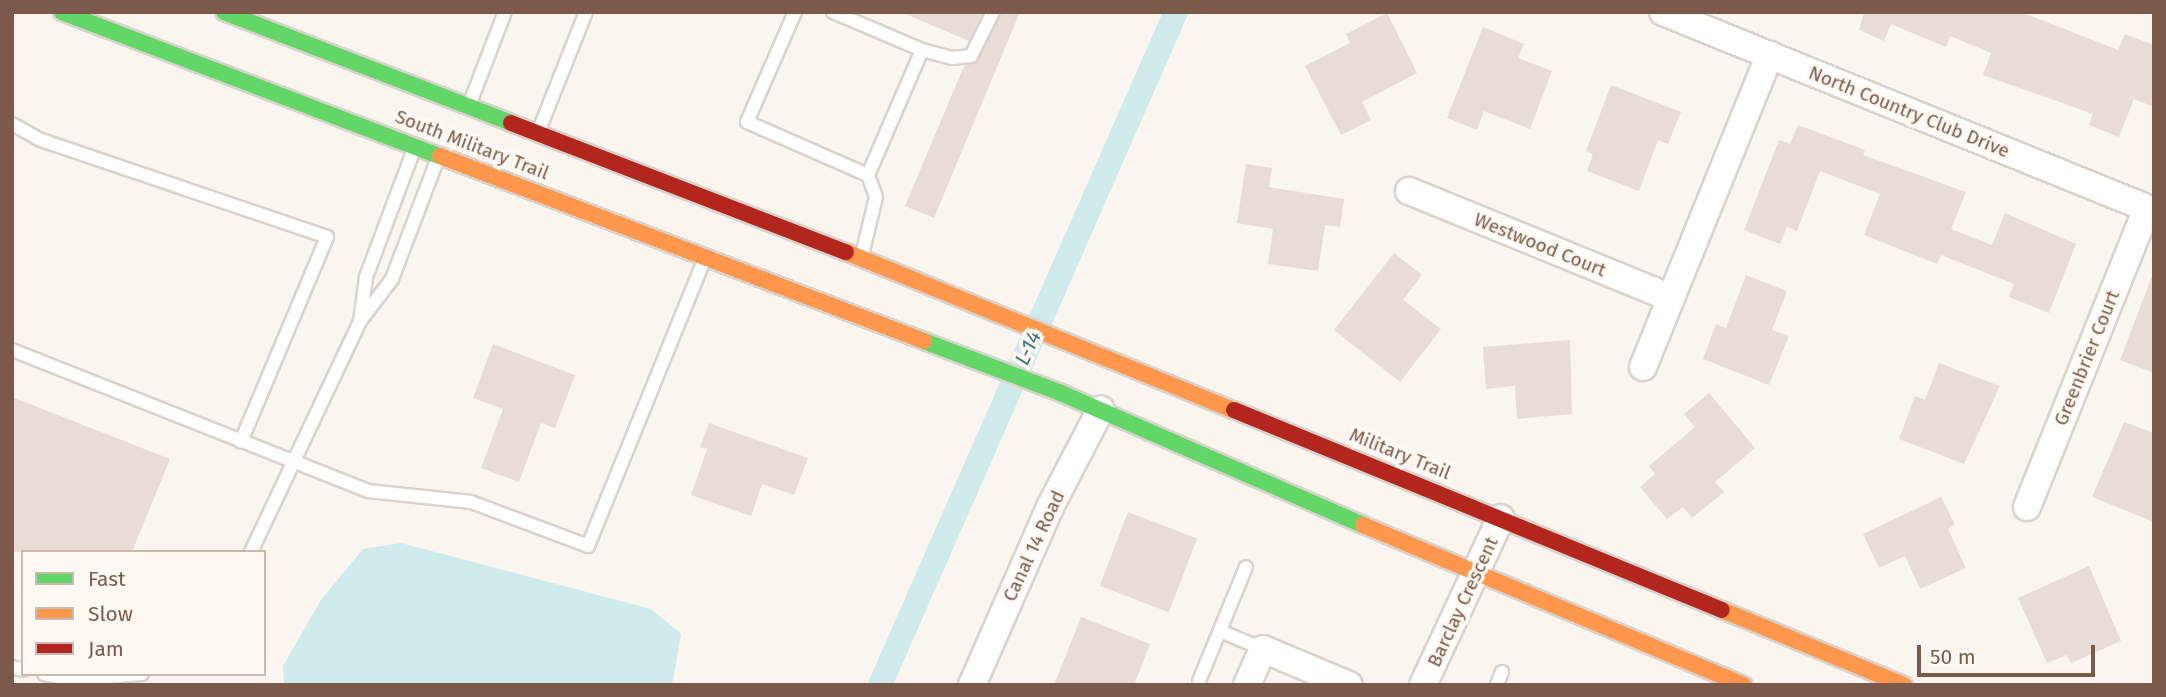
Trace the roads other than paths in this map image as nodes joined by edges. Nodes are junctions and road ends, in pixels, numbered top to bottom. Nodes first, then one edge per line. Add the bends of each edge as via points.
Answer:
1 (62, 12) edge
2 (224, 12) edge
3 (586, 12) edge
4 (796, 12) edge
5 (833, 12) edge
6 (993, 12) edge
7 (1663, 12) edge
8 (504, 13) edge
9 (854, 16) edge
10 (95, 25) junction
11 (196, 43) dead end
12 (922, 50) junction
13 (1770, 55) junction
14 (412, 85) junction
15 (398, 100) dead end
16 (469, 107) junction
17 (12, 124) edge
18 (516, 125) junction
19 (493, 132) dead end
20 (538, 133) junction
21 (459, 142) dead end
22 (415, 145) junction
23 (439, 155) junction
24 (868, 174) junction
25 (1409, 191) dead end
26 (2151, 210) edge
27 (705, 256) junction
28 (861, 258) junction
29 (879, 265) joint
30 (1671, 298) junction
31 (360, 321) junction
32 (12, 350) edge
33 (1643, 367) dead end
34 (1101, 409) junction
35 (241, 442) junction
36 (296, 463) junction
37 (2027, 507) dead end
38 (1501, 518) junction
39 (252, 550) edge
40 (1246, 567) dead end
41 (1478, 575) junction
42 (1220, 631) junction
43 (1263, 649) junction
44 (1502, 672) dead end
45 (54, 676) edge
46 (119, 676) edge
47 (1199, 681) dead end
48 (972, 685) edge
49 (1247, 685) edge
50 (1349, 685) edge
51 (1423, 685) edge
52 (1497, 685) edge
53 (1744, 685) edge
54 (1904, 685) edge

1 - 10 main road, South Military Trail
2 - 14 main road, South Military Trail
3 - 20 lane
4 - 24 lane via 747,122
5 - 9 lane
6 - 12 lane via 971,55 952,58
7 - 13 street, North Country Club Drive
8 - 16 lane
9 - 12 lane
10 - 11 main road
10 - 22 main road, South Military Trail
12 - 24 lane
13 - 26 street, North Country Club Drive
13 - 30 street
14 - 15 main road
14 - 16 main road, South Military Trail
16 - 18 main road, South Military Trail
17 - 35 lane via 41,140 327,237
18 - 19 main road
18 - 20 main road, South Military Trail
20 - 28 main road, South Military Trail
21 - 23 main road
22 - 23 main road, South Military Trail
22 - 31 lane via 366,277
23 - 27 main road, South Military Trail
23 - 31 lane via 392,279
24 - 28 lane via 877,197
25 - 30 street, Westwood Court
26 - 37 street, Greenbrier Court
27 - 34 main road, South Military Trail
27 - 36 lane via 588,546 471,502 368,491
28 - 29 main road, South Military Trail
29 - 38 main road, Military Trail
30 - 33 street
31 - 36 lane
32 - 35 lane
34 - 41 main road
34 - 48 street, Canal 14 Road via 1049,507
35 - 36 lane
36 - 39 lane
38 - 41 street, Barclay Crescent
38 - 54 main road, Military Trail
40 - 42 lane
41 - 51 street, Barclay Crescent
41 - 53 main road
42 - 43 lane
42 - 47 lane
43 - 49 street
43 - 50 street
44 - 52 lane
45 - 46 lane via 74,680

